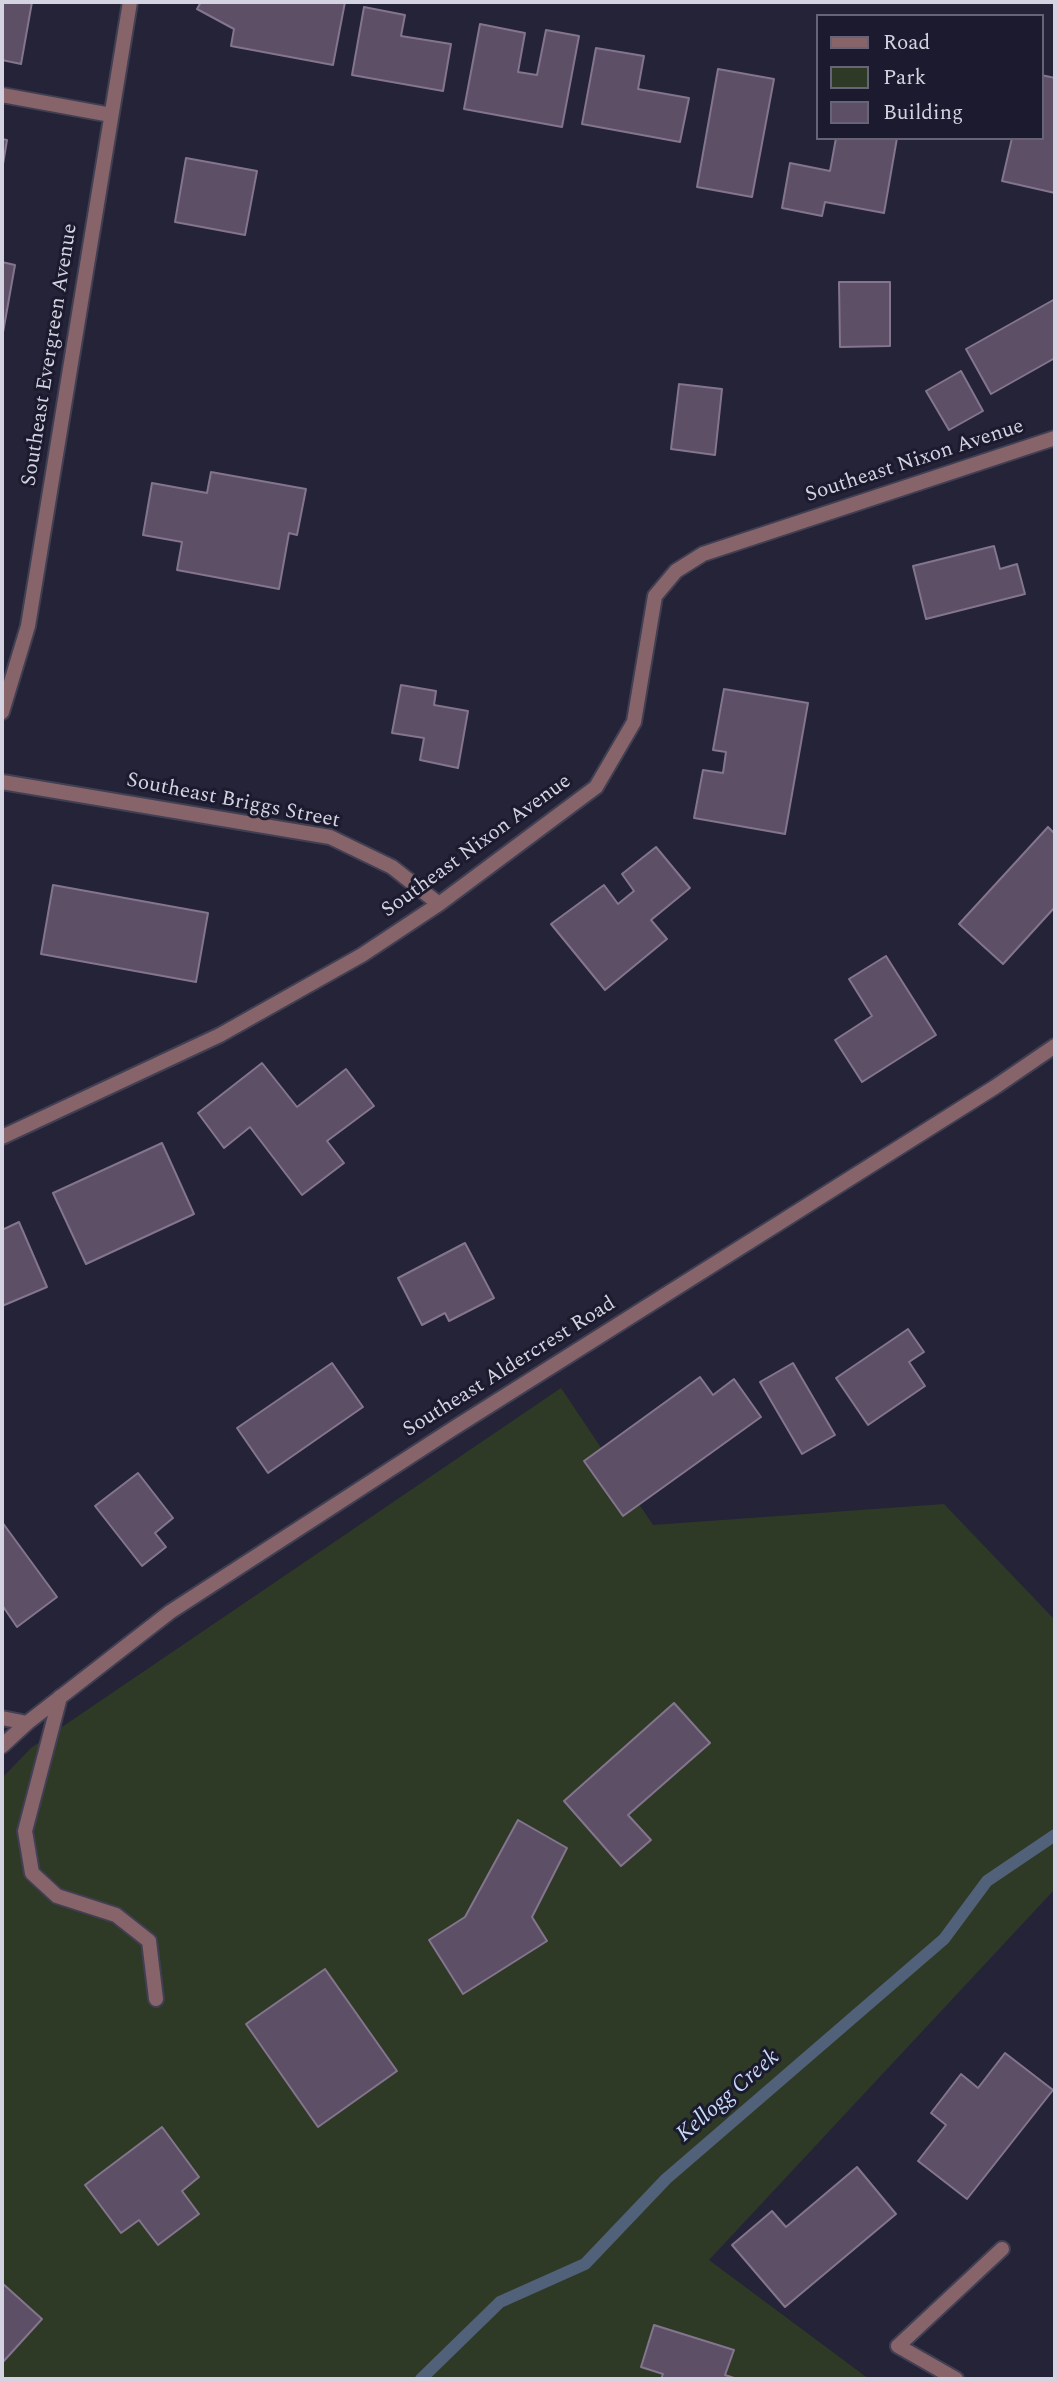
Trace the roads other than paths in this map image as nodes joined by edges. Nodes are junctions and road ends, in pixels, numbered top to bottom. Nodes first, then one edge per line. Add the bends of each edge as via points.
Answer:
1 (130, 2) edge
2 (2, 95) edge
3 (111, 115) junction
4 (1055, 438) edge
5 (2, 712) edge
6 (2, 782) edge
7 (439, 904) junction
8 (1055, 1046) edge
9 (2, 1137) edge
10 (60, 1697) junction
11 (2, 1718) edge
12 (27, 1723) junction
13 (2, 1746) edge
14 (156, 1998) dead end
15 (1002, 2249) dead end
16 (956, 2379) edge

1 - 3 street, Southeast Evergreen Avenue
2 - 3 street
3 - 5 street, Southeast Evergreen Avenue via 28,626
4 - 7 street, Southeast Nixon Avenue via 703,554 676,572 655,596 634,722 596,787
6 - 7 street, Southeast Briggs Street via 330,837 393,867
7 - 9 street, Southeast Nixon Avenue via 362,955 220,1035
8 - 10 street, Southeast Aldercrest Road via 170,1612
10 - 12 street, Southeast Aldercrest Road
10 - 14 street via 25,1831 32,1873 57,1896 116,1914 149,1941
11 - 12 street
12 - 13 street, Southeast Aldercrest Road
15 - 16 street via 898,2346

